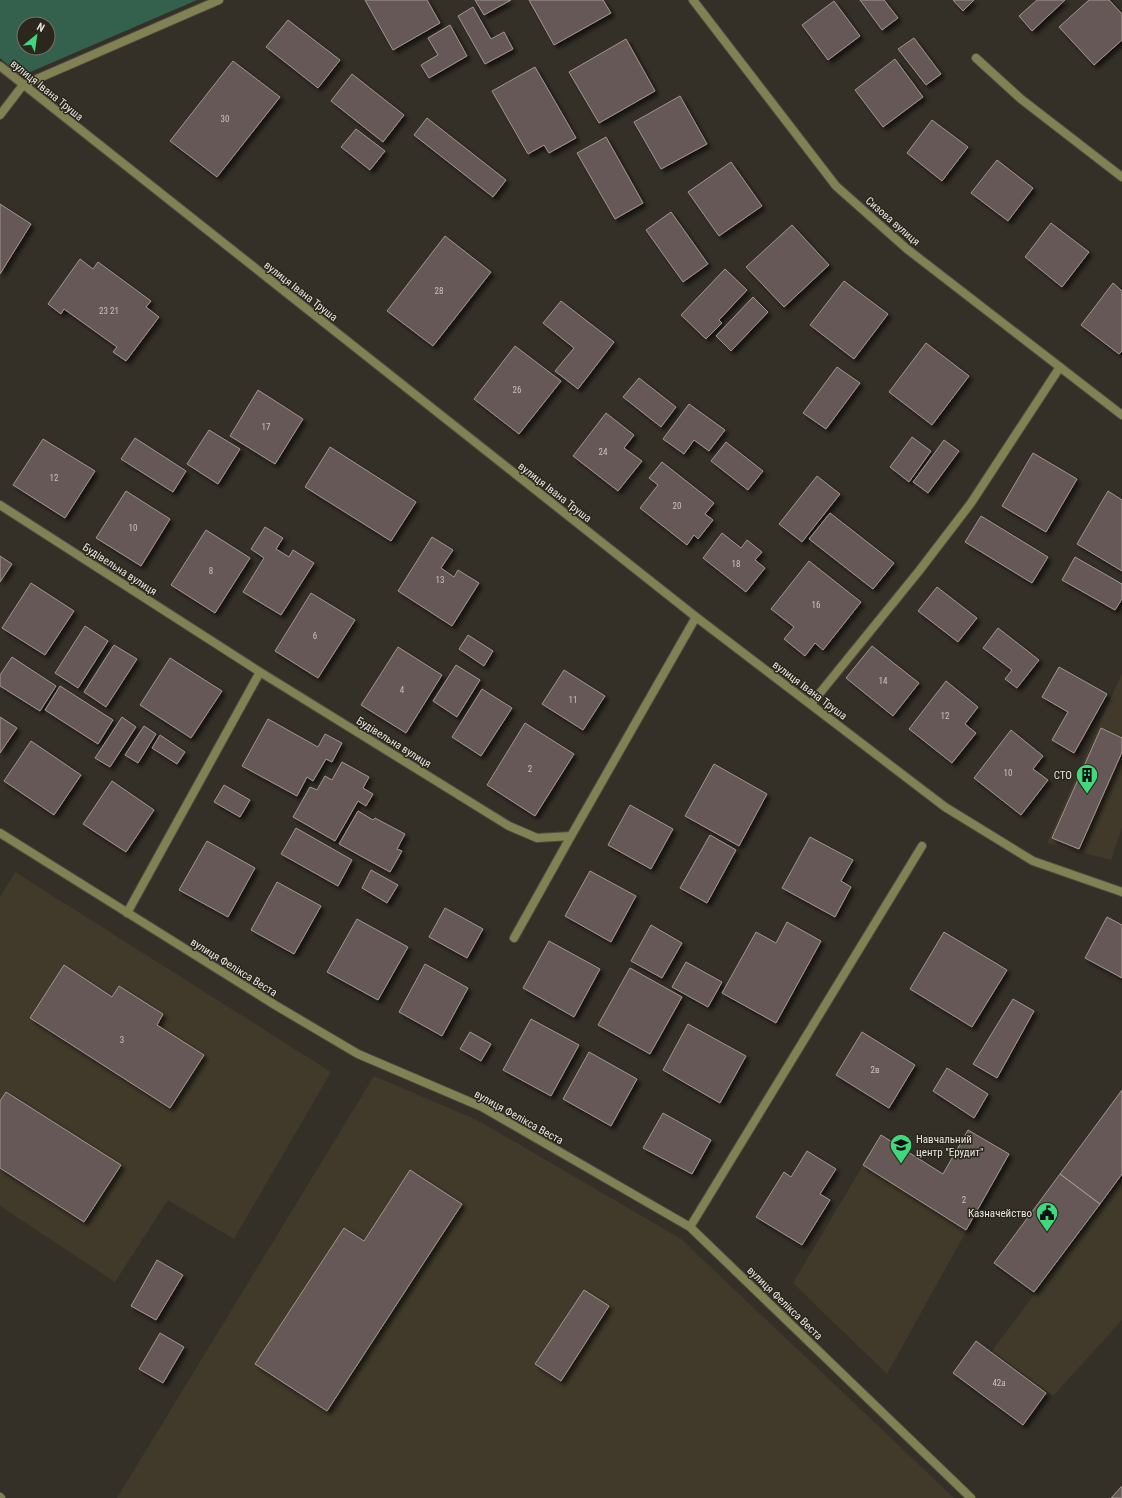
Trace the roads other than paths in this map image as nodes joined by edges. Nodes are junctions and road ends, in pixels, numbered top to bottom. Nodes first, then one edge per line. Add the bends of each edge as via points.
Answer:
1 (219, 0) edge
2 (693, 0) edge
3 (976, 58) dead end
4 (0, 66) edge
5 (23, 85) junction
6 (0, 115) edge
7 (1122, 177) edge
8 (1060, 367) junction
9 (1122, 415) edge
10 (0, 505) edge
11 (696, 617) junction
12 (260, 672) junction
13 (811, 704) junction
14 (0, 833) edge
15 (571, 836) junction
16 (922, 846) dead end
17 (1122, 892) edge
18 (127, 913) junction
19 (514, 938) dead end
20 (690, 1227) junction
21 (971, 1498) edge

1 - 5 street
2 - 8 street, Сизова вулиця via 836,186 907,249
3 - 7 street via 1021,100
4 - 5 street, вулиця Івана Труша
5 - 6 street
5 - 11 street, вулиця Івана Труша
8 - 9 street, Сизова вулиця
8 - 13 street via 971,503
10 - 12 street, Будівельна вулиця
11 - 13 street, вулиця Івана Труша
11 - 15 street
12 - 15 street, Будівельна вулиця via 509,826 538,838
12 - 18 street
13 - 17 street, вулиця Івана Труша via 946,807 1033,861
14 - 18 street, вулиця Фелікса Веста
15 - 19 street
16 - 20 street
18 - 20 street, вулиця Фелікса Веста via 358,1054 482,1107
20 - 21 street, вулиця Фелікса Веста

